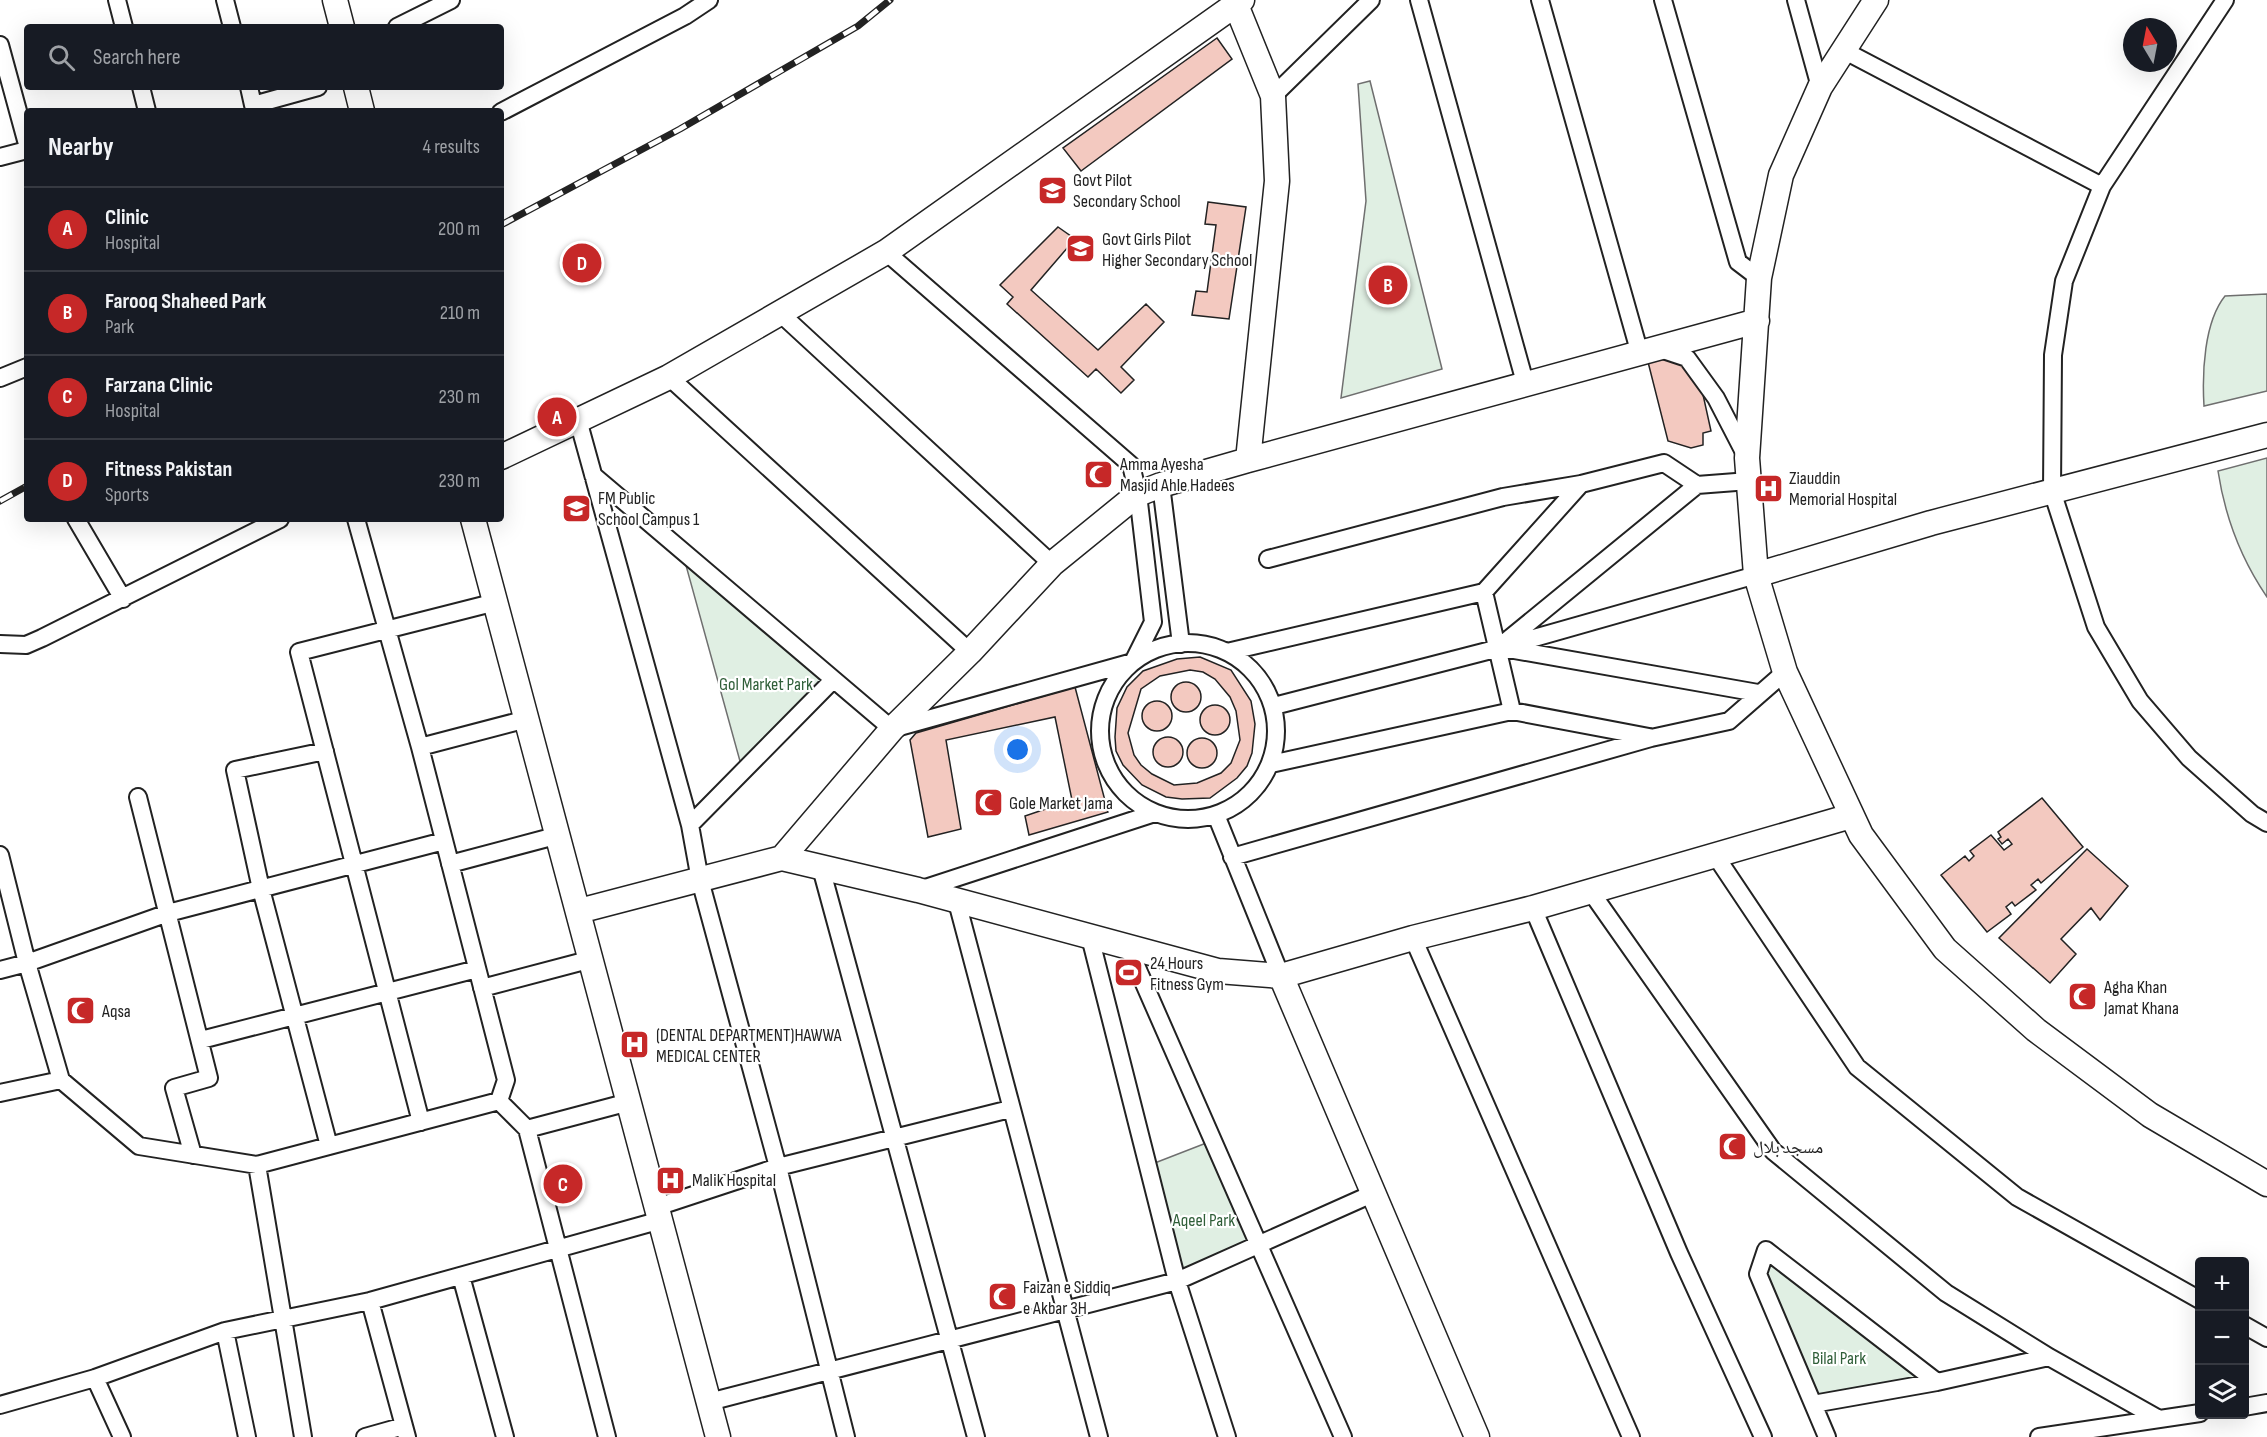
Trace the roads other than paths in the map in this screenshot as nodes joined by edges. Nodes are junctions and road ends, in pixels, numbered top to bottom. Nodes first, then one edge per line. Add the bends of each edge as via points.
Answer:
1 (117, 0) edge
2 (225, 0) edge
3 (335, 0) edge
4 (451, 0) edge
5 (709, 0) edge
6 (1371, 0) edge
7 (1419, 0) edge
8 (1540, 0) edge
9 (1663, 0) edge
10 (1796, 0) edge
11 (1876, 0) edge
12 (2224, 0) edge
13 (1237, 1) edge
14 (123, 24) edge
15 (231, 24) edge
16 (341, 24) edge
17 (403, 24) edge
18 (0, 45) edge
19 (1843, 50) junction
20 (1820, 87) junction
21 (142, 90) edge
22 (250, 90) edge
23 (309, 90) edge
24 (357, 90) edge
25 (1273, 96) junction
26 (146, 108) edge
27 (254, 108) edge
28 (361, 108) edge
29 (504, 110) edge
30 (24, 133) edge
31 (24, 151) edge
32 (0, 157) edge
33 (2102, 186) junction
34 (886, 252) junction
35 (1759, 278) junction
36 (781, 314) junction
37 (1757, 321) junction
38 (1650, 351) junction
39 (24, 368) edge
40 (669, 377) junction
41 (0, 378) edge
42 (1526, 386) junction
43 (578, 420) junction
44 (2267, 435) edge
45 (504, 457) edge
46 (1248, 460) junction
47 (1748, 470) junction
48 (593, 475) junction
49 (1161, 484) junction
50 (1581, 484) junction
51 (1697, 484) junction
52 (2052, 491) junction
53 (1138, 494) junction
54 (78, 522) edge
55 (274, 522) edge
56 (357, 522) edge
57 (474, 522) edge
58 (1268, 559) dead end
59 (1052, 564) junction
60 (1756, 575) junction
61 (1484, 592) junction
62 (123, 599) junction
63 (496, 602) junction
64 (387, 630) junction
65 (0, 644) edge
66 (1181, 644) junction
67 (1499, 648) junction
68 (970, 652) junction
69 (1227, 652) junction
70 (1133, 662) junction
71 (1785, 672) junction
72 (833, 680) junction
73 (1758, 693) junction
74 (1274, 706) junction
75 (1512, 711) junction
76 (527, 719) junction
77 (892, 729) junction
78 (1651, 738) junction
79 (420, 747) junction
80 (325, 751) junction
81 (1271, 764) junction
82 (138, 796) dead end
83 (1155, 813) junction
84 (1216, 815) junction
85 (1851, 816) junction
86 (2267, 823) edge
87 (690, 825) junction
88 (559, 835) junction
89 (444, 841) junction
90 (0, 855) edge
91 (1715, 855) junction
92 (1232, 857) junction
93 (782, 858) junction
94 (450, 864) junction
95 (354, 865) junction
96 (821, 868) junction
97 (700, 879) junction
98 (261, 889) junction
99 (918, 890) junction
100 (1591, 892) junction
101 (957, 902) junction
102 (1533, 908) junction
103 (579, 911) junction
104 (168, 913) junction
105 (1090, 937) junction
106 (1413, 938) junction
107 (1128, 947) junction
108 (592, 959) junction
109 (27, 963) junction
110 (477, 969) junction
111 (0, 970) edge
112 (1281, 976) junction
113 (482, 988) junction
114 (388, 992) junction
115 (295, 1017) junction
116 (201, 1040) junction
117 (61, 1080) junction
118 (0, 1093) edge
119 (499, 1101) junction
120 (629, 1102) junction
121 (1010, 1109) junction
122 (421, 1122) junction
123 (527, 1130) junction
124 (892, 1137) junction
125 (329, 1146) junction
126 (193, 1155) junction
127 (257, 1165) junction
128 (778, 1167) junction
129 (2267, 1184) edge
130 (1372, 1194) junction
131 (659, 1214) junction
132 (1259, 1242) junction
133 (558, 1249) junction
134 (461, 1276) junction
135 (1177, 1281) junction
136 (2195, 1298) edge
137 (370, 1301) junction
138 (1066, 1309) junction
139 (282, 1319) junction
140 (2249, 1328) edge
141 (225, 1331) junction
142 (2267, 1338) edge
143 (950, 1339) junction
144 (2049, 1357) junction
145 (829, 1371) junction
146 (95, 1378) junction
147 (1937, 1382) junction
148 (709, 1402) junction
149 (2267, 1403) edge
150 (1813, 1404) junction
151 (0, 1405) edge
152 (2249, 1406) edge
153 (2195, 1414) edge
154 (2159, 1419) junction
155 (405, 1432) edge
156 (122, 1437) edge
157 (247, 1437) edge
158 (303, 1437) edge
159 (365, 1437) edge
160 (505, 1437) edge
161 (607, 1437) edge
162 (718, 1437) edge
163 (846, 1437) edge
164 (976, 1437) edge
165 (1099, 1437) edge
166 (1227, 1437) edge
167 (1343, 1437) edge
168 (1477, 1437) edge
169 (1631, 1437) edge
170 (1762, 1437) edge
171 (1827, 1437) edge
172 (2039, 1437) edge

1 - 14 street
2 - 15 street
3 - 16 street
4 - 17 street
5 - 29 street
6 - 25 street
7 - 42 street
8 - 38 street
9 - 35 street via 1738,262
10 - 20 street
11 - 19 street
12 - 33 street
13 - 25 street
13 - 34 street
18 - 30 street
19 - 20 street
19 - 33 street
20 - 35 street via 1781,175
21 - 26 street
22 - 27 street
23 - 27 street
24 - 28 street
25 - 46 street via 1277,181
31 - 32 street
33 - 52 street via 2064,281 2053,355
34 - 36 street
34 - 53 street via 1131,465
35 - 37 street
36 - 40 street
36 - 59 street
37 - 38 street
37 - 47 street
38 - 42 street
38 - 47 street via 1686,358 1716,398
39 - 41 street
40 - 43 street
40 - 68 street
42 - 46 street
43 - 45 street
43 - 48 street
44 - 52 street
46 - 49 street
47 - 51 street
47 - 60 street
48 - 72 street
48 - 87 street
49 - 53 street
49 - 66 street
50 - 51 street via 1664,463
50 - 58 street via 1503,497
50 - 61 street
51 - 67 street
52 - 60 street
52 - 86 street via 2096,627 2140,701 2189,758
53 - 59 street
53 - 70 street via 1153,622
54 - 62 street
55 - 62 street
56 - 64 street
57 - 63 street
59 - 68 street
60 - 67 street
60 - 71 street
61 - 67 street
61 - 69 street
62 - 65 street via 26,645
63 - 64 street
63 - 76 street
64 - 79 street
64 - 80 street via 299,652
66 - 69 street via 1198,643
66 - 70 street via 1165,646
67 - 73 street
67 - 74 street
67 - 75 street
68 - 77 street
69 - 74 street via 1244,662 1264,685
70 - 77 street
70 - 83 street via 1112,686 1101,715 1100,737 1107,767 1124,792
71 - 73 street
71 - 85 street
72 - 77 street
72 - 87 street
73 - 78 street via 1729,721
74 - 81 street via 1277,740
75 - 78 street
75 - 81 street
76 - 79 street
76 - 88 street
77 - 93 street
78 - 92 street
79 - 89 street
80 - 95 street
80 - 98 street via 235,770
81 - 84 street via 1254,790 1235,807
82 - 104 street
83 - 84 street via 1186,820
83 - 99 street
84 - 92 street
85 - 91 street
85 - 129 street via 1945,949 2036,1030 2150,1115
87 - 97 street
88 - 94 street
88 - 103 street
89 - 94 street
89 - 95 street
90 - 109 street
91 - 100 street
91 - 136 street via 1857,1067 2017,1197
92 - 112 street
93 - 96 street
93 - 97 street
94 - 110 street
95 - 98 street
95 - 114 street
96 - 99 street
96 - 124 street
97 - 103 street
97 - 128 street
98 - 104 street
98 - 115 street
99 - 101 street
100 - 102 street
100 - 144 street via 1773,1151 1946,1293
101 - 105 street
101 - 121 street
102 - 106 street
102 - 170 street
103 - 108 street
104 - 109 street
104 - 116 street
105 - 107 street
105 - 135 street
106 - 112 street
106 - 169 street
107 - 112 street via 1218,971
107 - 132 street
108 - 113 street
108 - 120 street
109 - 111 street
109 - 117 street
110 - 113 street
110 - 114 street
112 - 130 street
113 - 119 street via 506,1080
114 - 115 street
114 - 122 street
115 - 116 street
115 - 125 street
116 - 126 street via 209,1078 174,1088
117 - 118 street
117 - 126 street via 139,1146
119 - 122 street
119 - 123 street
120 - 123 street
120 - 131 street
121 - 124 street
121 - 138 street
122 - 125 street
123 - 133 street
124 - 128 street
124 - 143 street
125 - 127 street
126 - 127 street
127 - 139 street
128 - 131 street
128 - 145 street
130 - 132 street
130 - 168 street
131 - 133 street
131 - 148 street
132 - 135 street
132 - 167 street
133 - 134 street
133 - 161 street
134 - 137 street
134 - 160 street
135 - 138 street
135 - 166 street
137 - 139 street
137 - 155 street
138 - 143 street
138 - 165 street
139 - 141 street
139 - 158 street
140 - 142 street
141 - 146 street
141 - 157 street
143 - 145 street
143 - 164 street
144 - 147 street
144 - 154 street
145 - 148 street
145 - 163 street
146 - 151 street
146 - 156 street
147 - 150 street
147 - 150 street via 1766,1250 1758,1274
148 - 162 street
149 - 152 street
150 - 171 street
153 - 154 street
154 - 172 street
155 - 159 street

